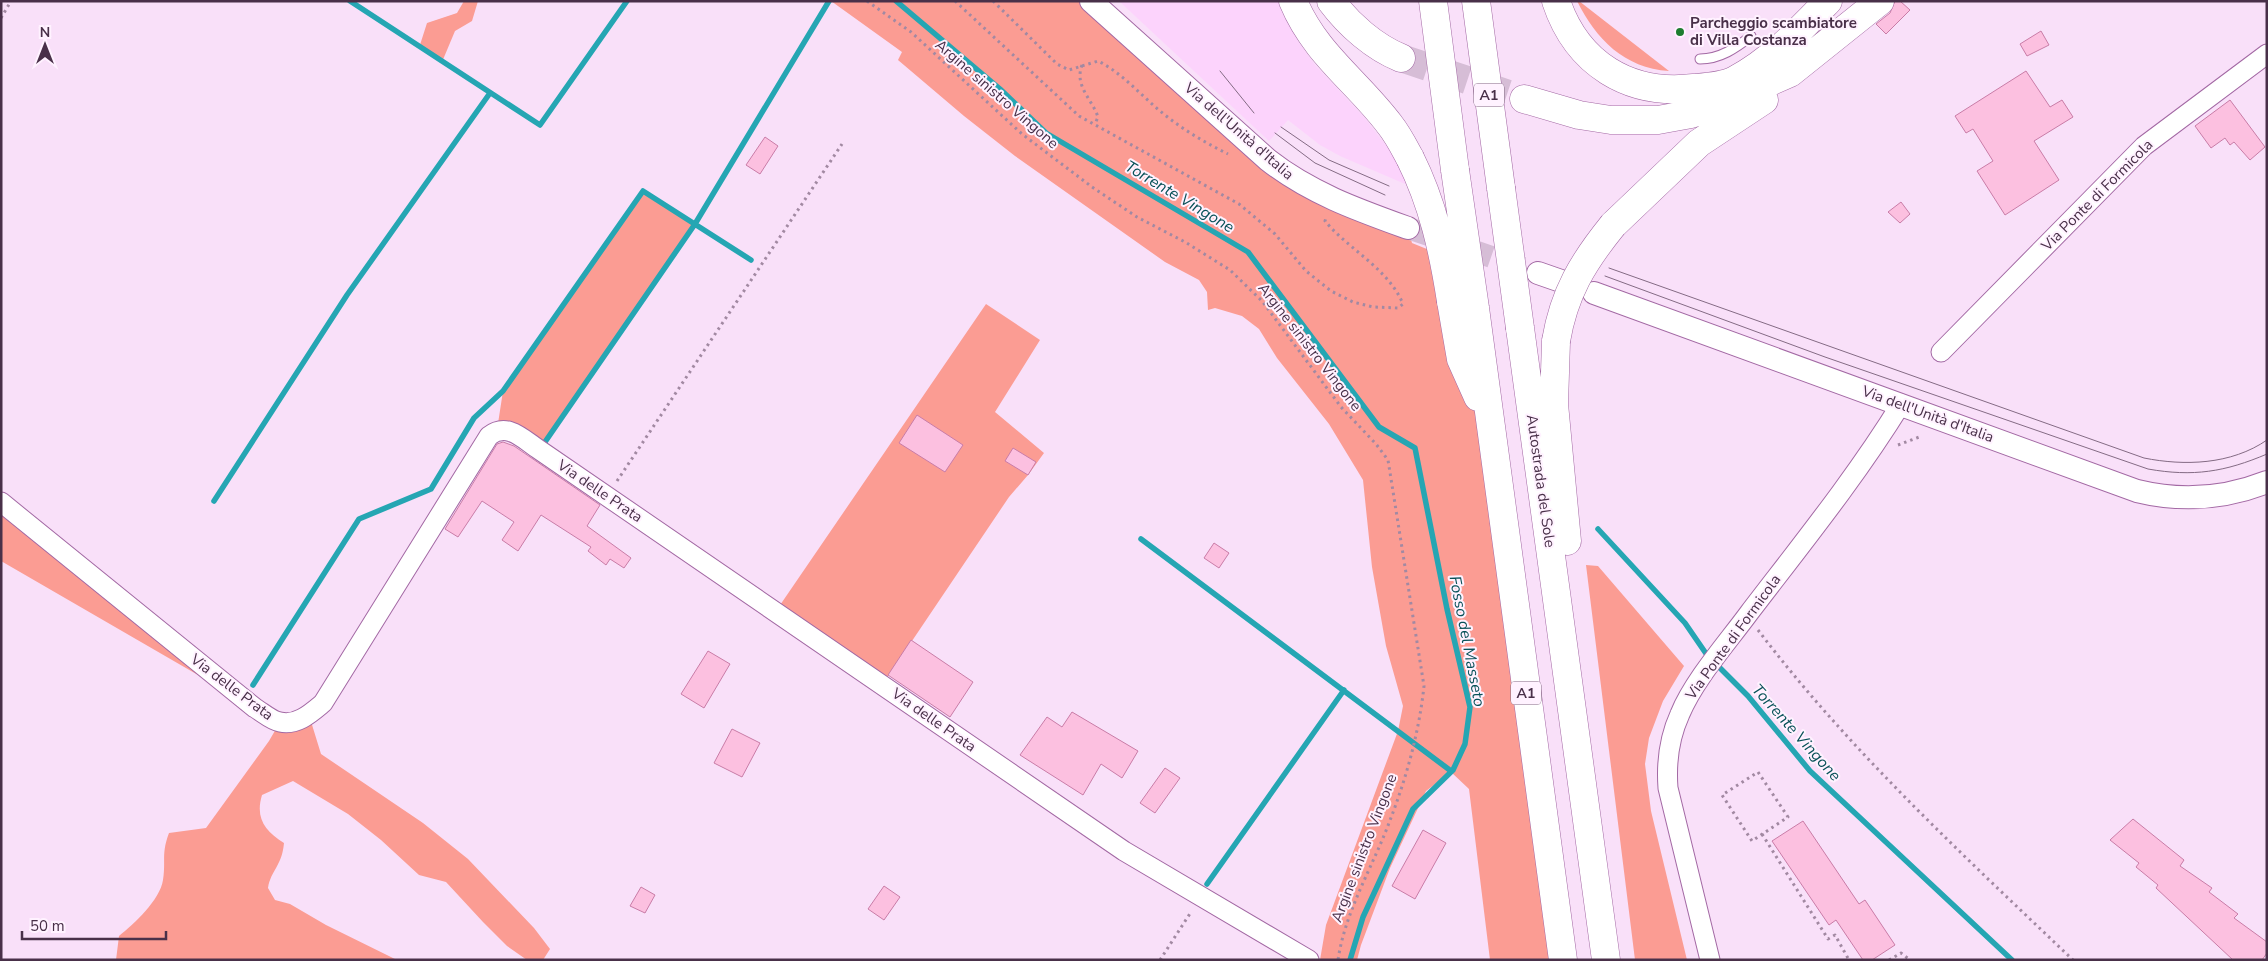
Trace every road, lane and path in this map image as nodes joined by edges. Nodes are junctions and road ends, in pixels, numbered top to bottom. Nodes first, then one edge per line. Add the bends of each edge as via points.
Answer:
1 (11, 1) edge
2 (866, 1) edge
3 (955, 1) edge
4 (993, 1) edge
5 (1091, 1) edge
6 (1293, 1) edge
7 (1331, 1) edge
8 (1433, 1) edge
9 (1476, 1) edge
10 (1556, 1) edge
11 (1828, 1) edge
12 (1880, 1) edge
13 (1, 18) edge
14 (1751, 36) dead end
15 (2267, 54) edge
16 (1402, 58) tunnel mouth
17 (1700, 59) dead end
18 (1082, 65) junction
19 (1524, 99) tunnel mouth
20 (1095, 124) junction
21 (842, 144) dead end
22 (1256, 149) junction
23 (1329, 217) dead end
24 (1408, 228) tunnel mouth
25 (1538, 273) tunnel mouth
26 (1561, 281) dead end
27 (1594, 293) dead end
28 (1463, 304) junction
29 (1941, 352) dead end
30 (1902, 404) junction
31 (2267, 482) edge
32 (607, 496) junction
33 (1, 502) edge
34 (1747, 616) junction
35 (1568, 672) junction
36 (1762, 834) junction
37 (1201, 896) junction
38 (1160, 960) edge
39 (1309, 960) edge
40 (1338, 960) edge
41 (1562, 960) edge
42 (1606, 960) edge
43 (1710, 960) edge
44 (1849, 960) edge
45 (1889, 960) edge
46 (1910, 960) edge
47 (2073, 960) edge

1 - 13 path
2 - 40 path, Argine sinistro Vingone via 911,32 1022,134 1092,186 1137,217 1230,270 1262,301 1341,407 1388,460 1424,686 1422,707 1418,733 1389,822 1341,936
3 - 20 path via 1078,116
4 - 18 path via 1057,64 1069,70
5 - 22 street, Via dell'Unità d'Italia
6 - 28 highway, bridge via 1306,27 1328,58 1390,125 1410,158 1425,188
7 - 16 highway via 1363,34 1385,51
8 - 28 highway, bridge via 1455,170
9 - 35 highway, Autostrada del Sole / A1, bridge
10 - 11 highway via 1575,40 1599,65 1616,77 1670,90 1734,81 1795,35
12 - 19 highway via 1790,73 1691,114 1649,120 1612,120 1579,115
12 - 35 highway, bridge via 1798,80 1699,143 1613,225 1577,276 1564,306 1556,341 1554,404 1567,534
14 - 17 lane via 1724,54
15 - 29 street, Via Ponte di Formicola via 2144,146
18 - 20 path via 1079,80 1098,117
18 - 22 path via 1098,61 1112,68 1171,119 1197,138 1228,154 1240,155
20 - 23 path via 1239,204 1275,234 1306,272 1331,291 1373,307 1398,308 1403,304 1399,294 1376,267 1339,238 1325,222
21 - 32 path
22 - 24 street, Via dell'Unità d'Italia via 1290,176 1323,195
25 - 26 street
27 - 30 street, Via dell'Unità d'Italia
28 - 41 highway, A1 via 1461,359 1491,427
30 - 31 street, Via dell'Unità d'Italia via 2118,485 2154,495 2223,496
30 - 34 street, Via Ponte di Formicola via 1864,461
32 - 33 street, Via delle Prata via 517,435 504,429 496,430 489,436 322,703 309,715 294,722 280,722 255,708
32 - 37 street, Via delle Prata via 1124,851
34 - 43 street, Via Ponte di Formicola via 1680,713 1667,761 1673,810
34 - 47 path via 1798,683 1948,842
35 - 42 highway, Autostrada del Sole / A1
36 - 36 path via 1788,817 1758,772 1722,795 1752,841
36 - 44 path via 1828,939 1834,935
37 - 38 path
37 - 39 street, Via delle Prata
45 - 46 path via 1901,953

